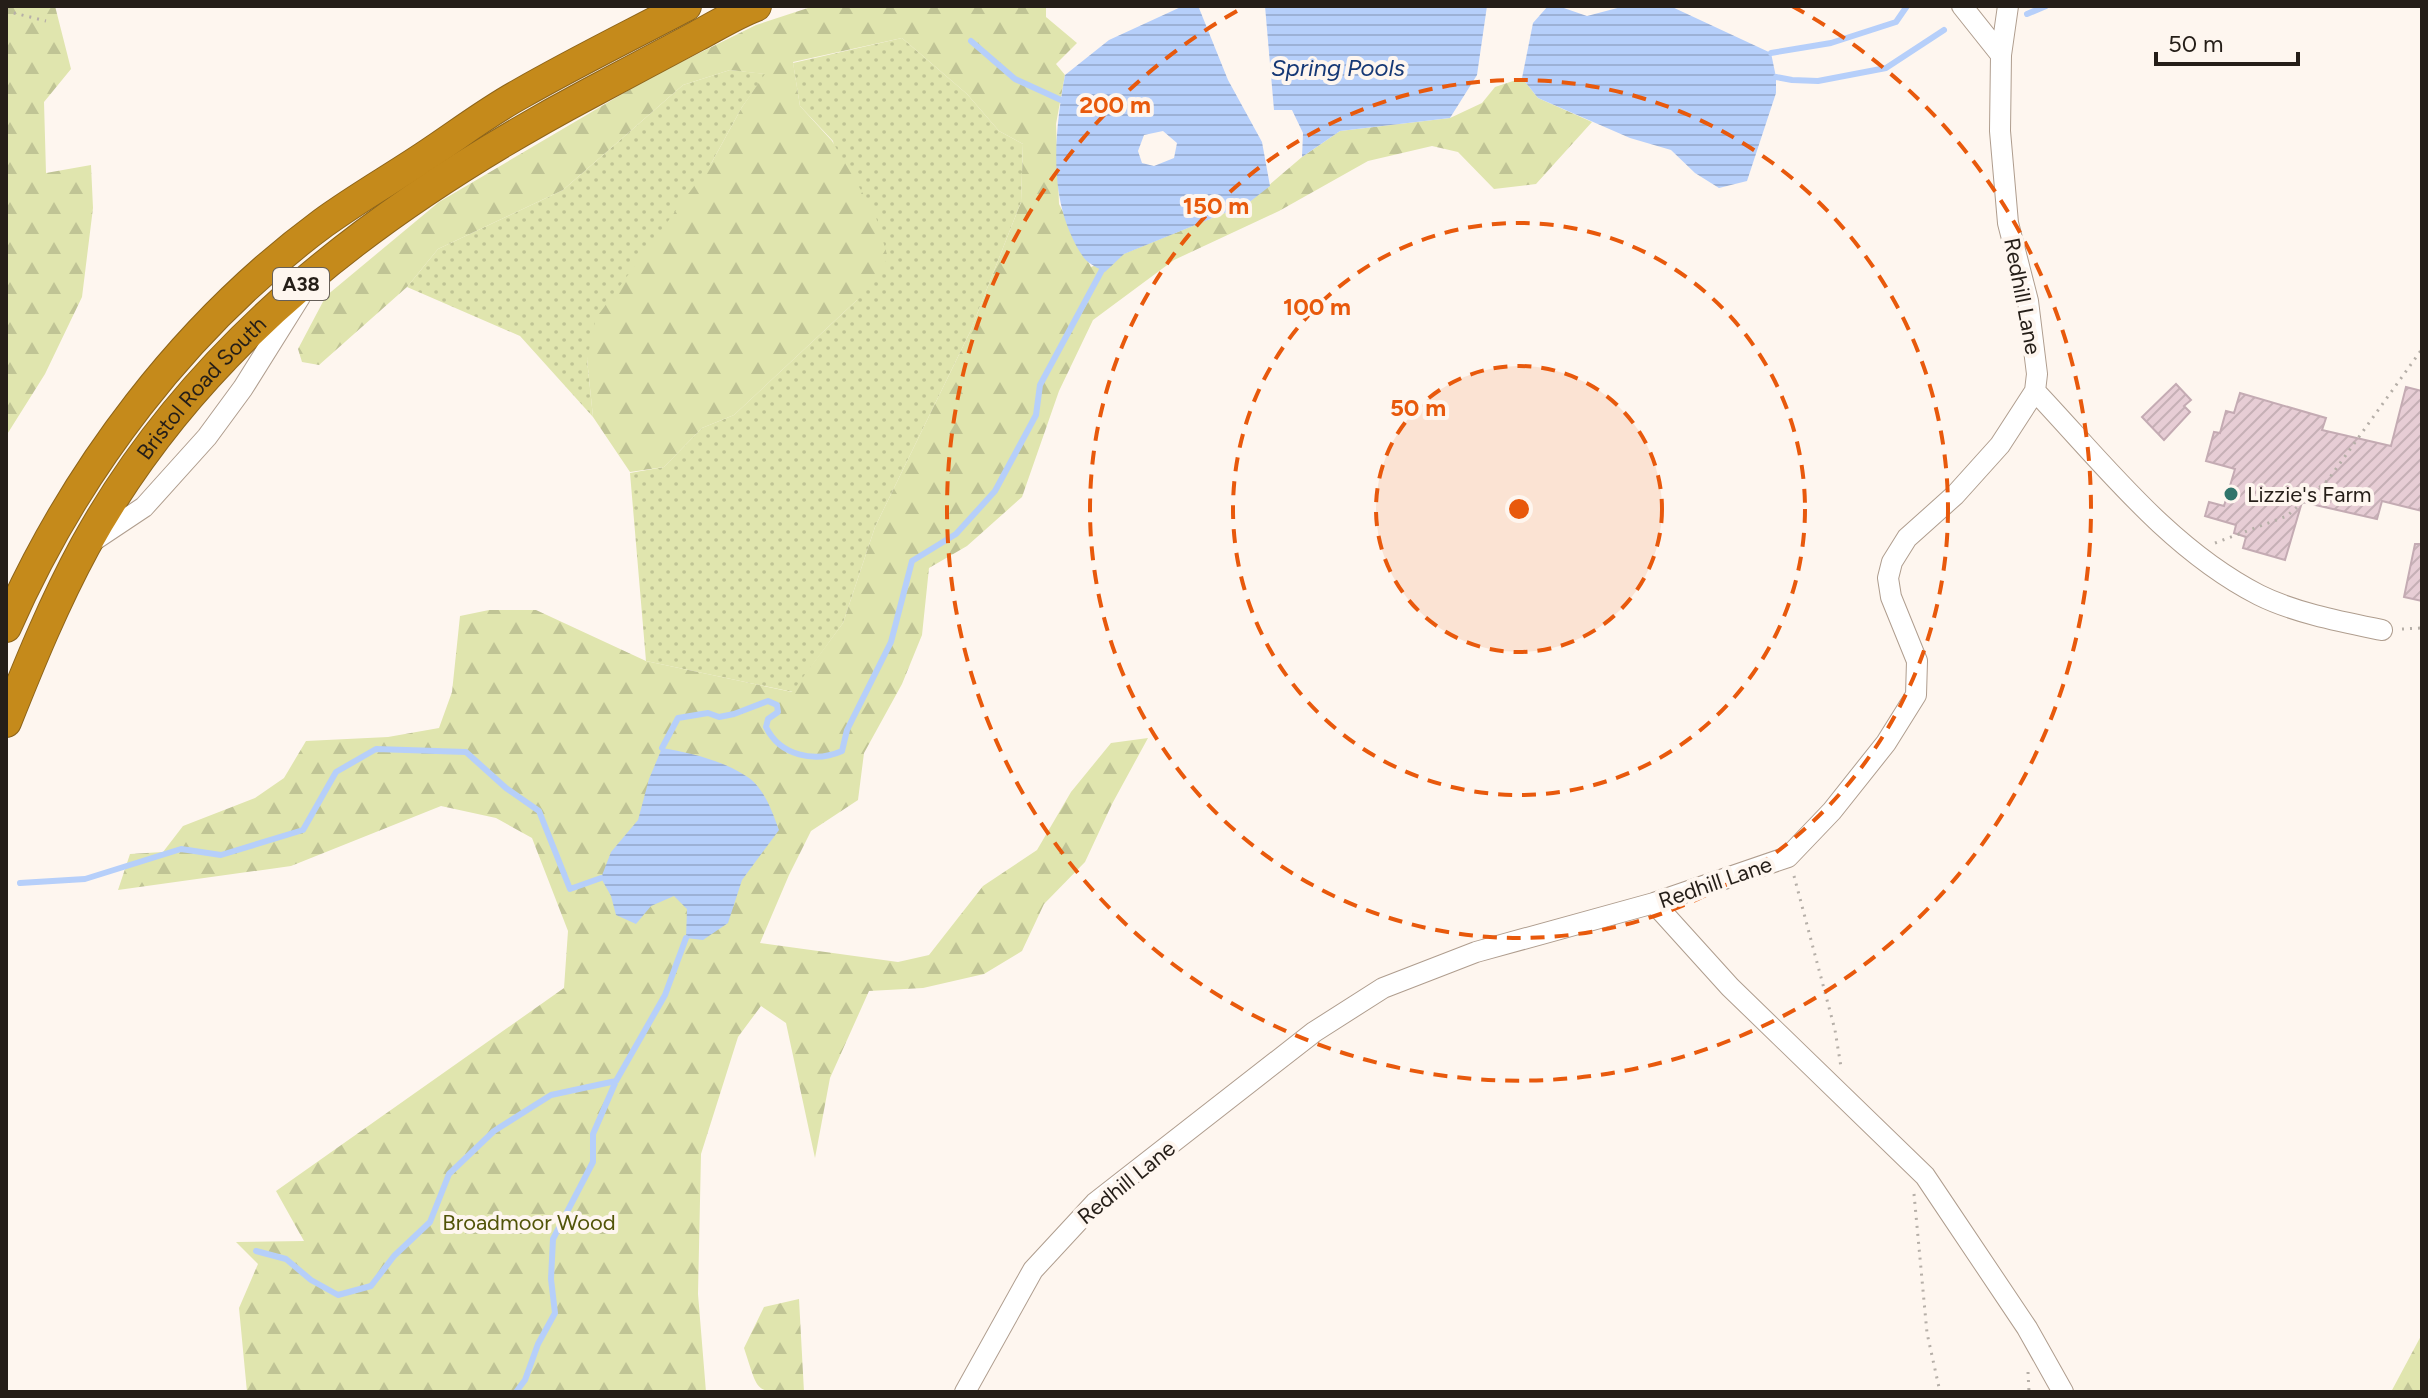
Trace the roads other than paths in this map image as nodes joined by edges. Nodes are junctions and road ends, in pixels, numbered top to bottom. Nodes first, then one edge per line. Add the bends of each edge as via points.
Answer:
1 (686, 6) edge
2 (756, 6) edge
3 (1962, 6) edge
4 (2008, 6) edge
5 (2001, 55) junction
6 (2035, 391) junction
7 (6, 627) edge
8 (2382, 630) dead end
9 (6, 722) edge
10 (1654, 903) junction
11 (965, 1392) edge
12 (2063, 1392) edge

1 - 7 highway, Bristol Road South / A38 via 518,94 323,223 250,284 157,380 103,455 25,584
2 - 9 highway, Bristol Road South / A38 via 523,130 431,187 272,308 189,395 146,450 85,545
3 - 5 street
4 - 5 street, Redhill Lane
5 - 6 street, Redhill Lane via 2000,131 2008,223 2028,301
6 - 8 street via 2156,520 2194,550 2261,596
6 - 10 street, Redhill Lane via 2000,445 1907,538 1892,562 1891,597 1917,661 1916,695 1886,743 1788,857
10 - 11 street, Redhill Lane via 1463,957 1383,988 1314,1032 1070,1226 1033,1270
10 - 12 street via 1730,987 1925,1176 2027,1328

